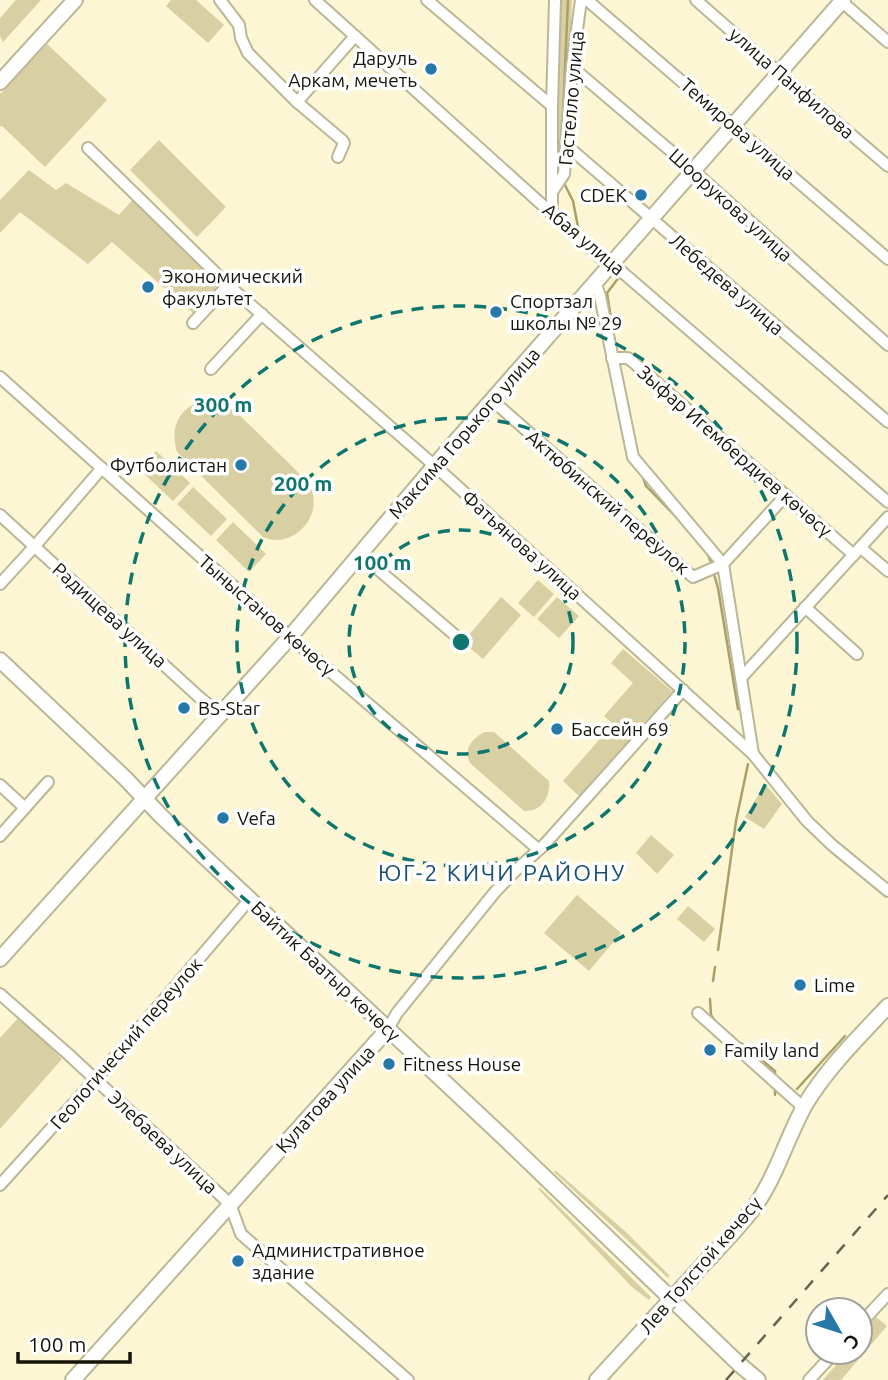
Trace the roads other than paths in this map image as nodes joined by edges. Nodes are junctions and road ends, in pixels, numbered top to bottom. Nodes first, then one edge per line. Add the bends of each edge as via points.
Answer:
1 (75, 0) edge
2 (220, 0) edge
3 (315, 0) edge
4 (427, 0) edge
5 (555, 0) edge
6 (581, 0) edge
7 (587, 0) edge
8 (696, 0) edge
9 (842, 1) edge
10 (355, 36) junction
11 (888, 43) edge
12 (572, 67) junction
13 (779, 73) junction
14 (0, 82) edge
15 (297, 102) junction
16 (552, 106) junction
17 (733, 125) junction
18 (566, 145) junction
19 (88, 148) dead end
20 (338, 157) dead end
21 (888, 166) edge
22 (693, 171) junction
23 (552, 192) junction
24 (552, 214) junction
25 (651, 218) junction
26 (888, 259) edge
27 (610, 266) junction
28 (595, 282) junction
29 (228, 285) junction
30 (262, 314) junction
31 (193, 323) dead end
32 (888, 345) edge
33 (612, 358) junction
34 (211, 369) dead end
35 (0, 377) edge
36 (492, 400) junction
37 (888, 422) edge
38 (435, 466) junction
39 (102, 468) junction
40 (786, 495) junction
41 (888, 502) edge
42 (0, 515) edge
43 (888, 517) edge
44 (34, 547) junction
45 (857, 551) junction
46 (360, 554) junction
47 (723, 564) junction
48 (888, 571) edge
49 (0, 583) edge
50 (806, 607) junction
51 (456, 636) dead end
52 (290, 637) junction
53 (858, 654) dead end
54 (0, 660) edge
55 (741, 678) junction
56 (683, 690) junction
57 (220, 714) junction
58 (753, 754) junction
59 (48, 782) dead end
60 (0, 785) edge
61 (145, 797) junction
62 (25, 808) junction
63 (0, 836) edge
64 (538, 849) junction
65 (888, 891) edge
66 (250, 899) junction
67 (0, 959) edge
68 (0, 994) edge
69 (888, 1006) edge
70 (698, 1013) dead end
71 (388, 1029) junction
72 (96, 1079) junction
73 (804, 1108) junction
74 (0, 1185) edge
75 (230, 1204) junction
76 (888, 1294) edge
77 (874, 1309) edge
78 (683, 1310) junction
79 (822, 1366) edge
80 (73, 1380) edge
81 (408, 1380) edge
82 (597, 1380) edge
83 (758, 1380) edge
84 (767, 1380) edge
85 (810, 1380) edge

1 - 14 main road
2 - 15 street via 239,25 248,53
3 - 10 street, Абая улица
4 - 16 street
5 - 16 street, Гастелло улица
6 - 12 street, Гастелло улица
7 - 17 street, Темирова улица
8 - 13 street, улица Панфилова
9 - 11 street
9 - 13 main road, Максима Горького улица
10 - 15 street
10 - 24 street, Абая улица
12 - 18 street, Гастелло улица
12 - 22 street, Шоорукова улица
13 - 17 main road, Максима Горького улица
13 - 21 street, улица Панфилова
15 - 20 street via 342,140
16 - 23 street, Гастелло улица
17 - 22 main road, Максима Горького улица
17 - 26 street, Темирова улица
18 - 23 street, Гастелло улица via 564,174
18 - 25 street, Лебедева улица
19 - 29 street, Фатьянова улица
22 - 25 main road, Максима Горького улица
22 - 32 street, Шоорукова улица
23 - 24 street, Гастелло улица
24 - 27 street, Абая улица
25 - 27 main road, Максима Горького улица
25 - 37 street, Лебедева улица
27 - 28 main road, Максима Горького улица
27 - 41 street, Абая улица
28 - 33 street
28 - 36 main road, Максима Горького улица
29 - 30 street, Фатьянова улица
29 - 31 street
30 - 34 street
30 - 38 street, Фатьянова улица
33 - 40 street, Зыфар Игембердиев көчөсү via 634,362
33 - 47 street via 633,457
35 - 39 street, Тыныстанов көчөсү
36 - 38 main road, Максима Горького улица
36 - 47 street, Актюбинский переулок via 693,577
38 - 46 main road, Максима Горького улица
38 - 56 street, Фатьянова улица
39 - 44 street
39 - 52 street, Тыныстанов көчөсү
40 - 45 street, Зыфар Игембердиев көчөсү
40 - 47 street, Актюбинский переулок
42 - 44 street, Радищева улица
43 - 45 street
44 - 49 street
44 - 57 street, Радищева улица
45 - 48 street, Зыфар Игембердиев көчөсү
45 - 50 street
46 - 51 street
46 - 52 main road, Максима Горького улица
47 - 55 street
50 - 53 street
50 - 55 street
52 - 57 main road, Максима Горького улица
52 - 64 street, Тыныстанов көчөсү
54 - 61 main road, Байтик Баатыр көчөсү
55 - 58 street
56 - 58 street, Фатьянова улица
56 - 64 street, Кулатова улица
57 - 61 main road, Максима Горького улица
58 - 65 street, Фатьянова улица via 807,821
59 - 62 street
60 - 62 street
61 - 66 main road, Байтик Баатыр көчөсү
61 - 67 main road, Максима Горького улица
62 - 63 street
64 - 71 street, Кулатова улица via 471,922
66 - 71 main road, Байтик Баатыр көчөсү
66 - 72 street, Геологический переулок
68 - 72 street, Элебаева улица
69 - 73 main road, Лев Толстой көчөсү via 834,1065
70 - 73 street
71 - 75 main road, Кулатова улица
71 - 78 main road, Байтик Баатыр көчөсү
72 - 74 street, Геологический переулок
72 - 75 street, Элебаева улица
73 - 82 main road, Лев Толстой көчөсү, bridge via 754,1207
75 - 80 main road, Кулатова улица
75 - 81 street, Элебаева улица via 241,1234
76 - 77 street
78 - 83 main road, Байтик Баатыр көчөсү
78 - 84 main road, Байтик Баатыр көчөсү
79 - 85 street

